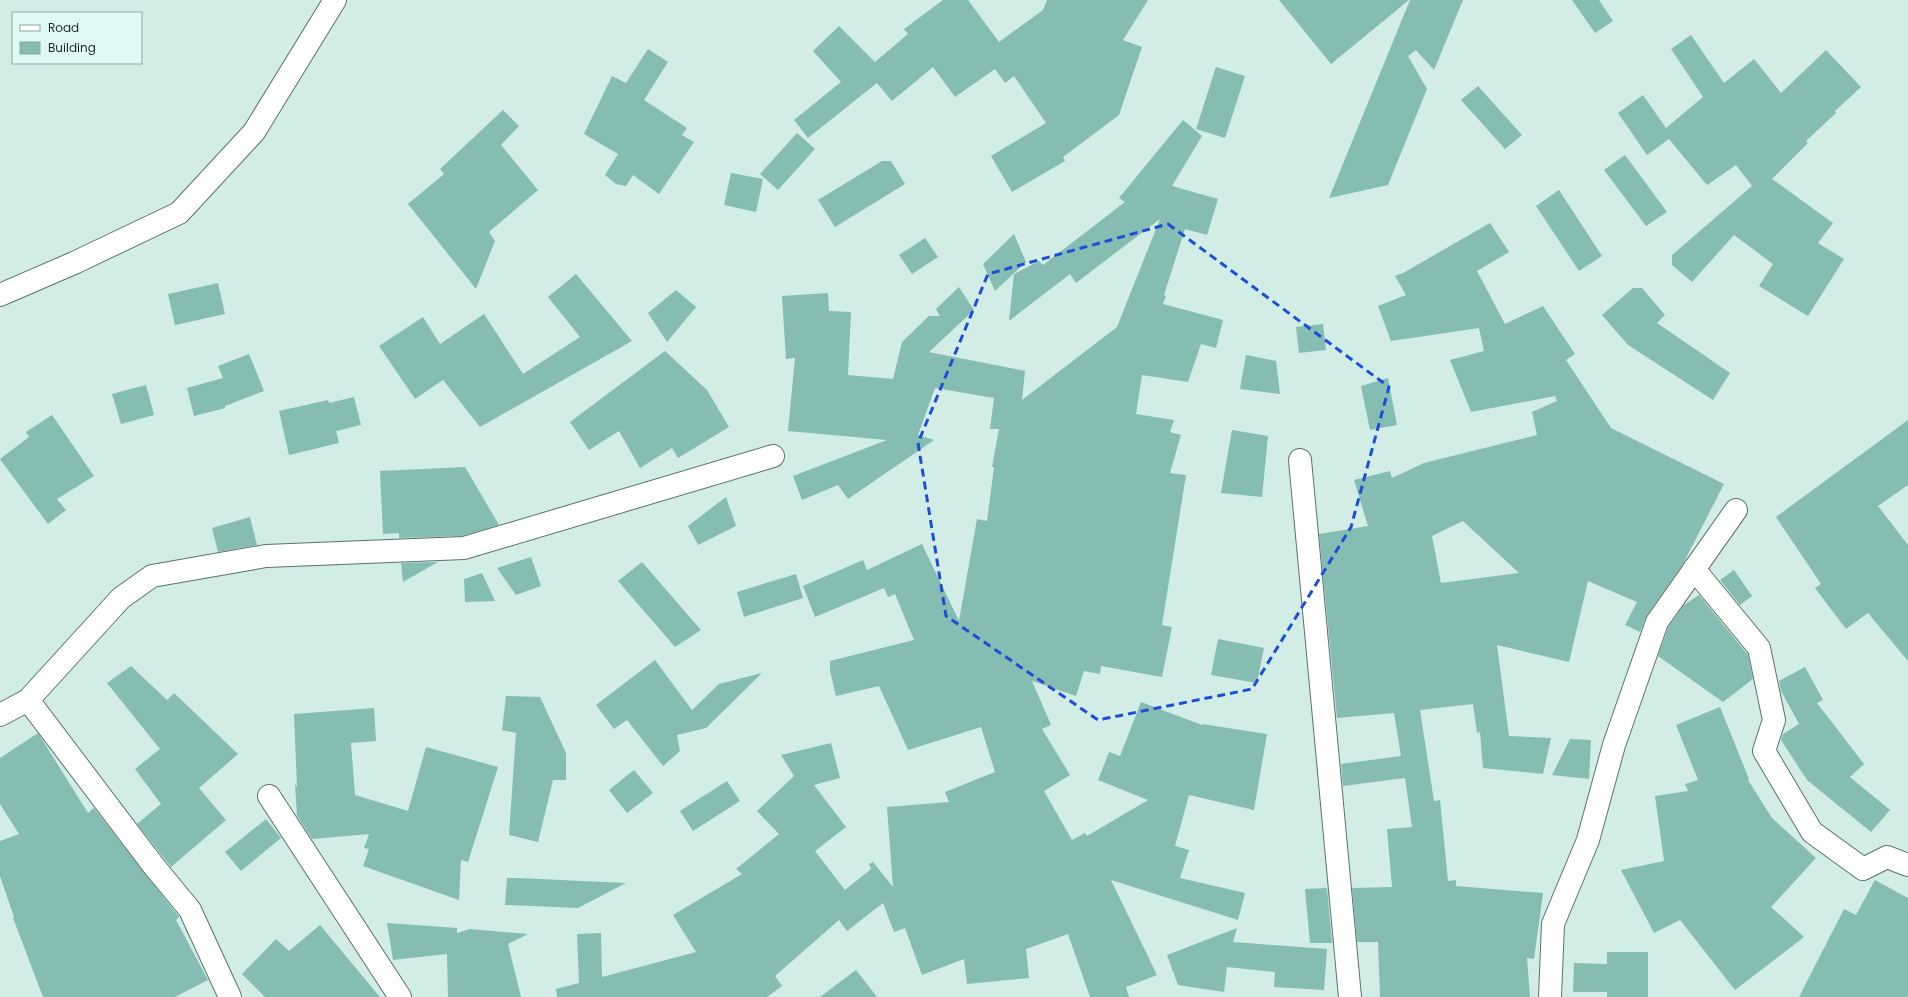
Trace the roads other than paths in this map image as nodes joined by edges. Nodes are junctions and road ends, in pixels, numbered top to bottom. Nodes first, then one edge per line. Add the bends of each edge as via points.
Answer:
1 (335, 0) edge
2 (0, 295) edge
3 (773, 456) dead end
4 (1300, 460) dead end
5 (1736, 510) dead end
6 (1694, 569) junction
7 (28, 700) junction
8 (0, 716) edge
9 (269, 796) dead end
10 (1908, 865) edge
11 (230, 997) edge
12 (400, 997) edge
13 (1350, 997) edge
14 (1550, 997) edge

1 - 2 street via 254,132 179,213
3 - 7 street via 464,548 266,556 152,576 121,598
4 - 13 street
5 - 6 street
6 - 10 street via 1759,648 1774,720 1764,751 1812,832 1863,869 1887,857
6 - 14 street via 1656,622 1614,745 1588,840 1553,924
7 - 8 street
7 - 11 street via 190,910
9 - 12 street

